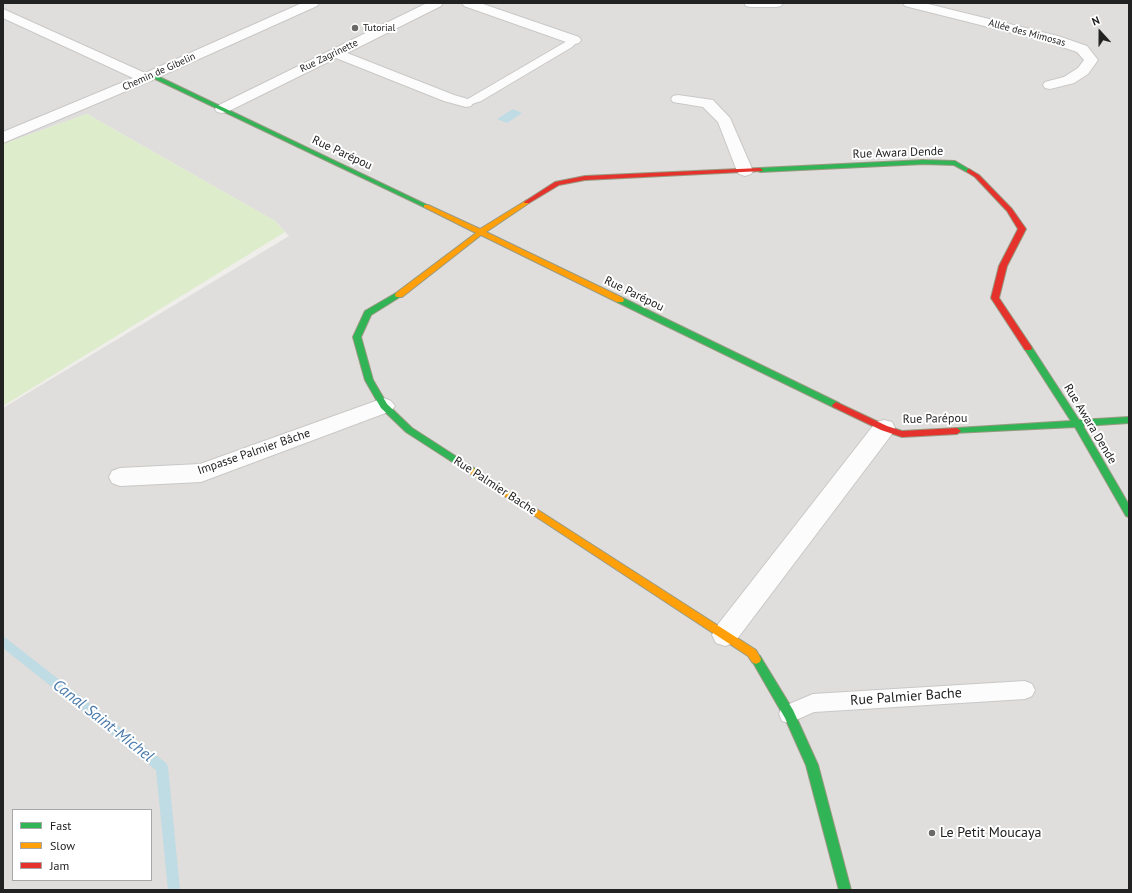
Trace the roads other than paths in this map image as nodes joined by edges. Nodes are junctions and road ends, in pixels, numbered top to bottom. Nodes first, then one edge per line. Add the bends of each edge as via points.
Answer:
1 (313, 3) edge
2 (437, 3) edge
3 (468, 3) edge
4 (750, 3) edge
5 (777, 3) edge
6 (909, 3) edge
7 (3, 13) edge
8 (574, 40) joint
9 (335, 53) junction
10 (148, 77) junction
11 (1050, 85) dead end
12 (678, 99) dead end
13 (466, 104) joint
14 (222, 109) junction
15 (3, 138) edge
16 (745, 171) junction
17 (481, 232) junction
18 (384, 406) junction
19 (1129, 420) edge
20 (1078, 425) junction
21 (884, 428) junction
22 (120, 477) dead end
23 (1129, 513) edge
24 (725, 635) junction
25 (1025, 690) dead end
26 (789, 714) junction
27 (845, 890) edge

1 - 10 street, Chemin de Gibelin
2 - 9 street, Rue Zagrinette
3 - 8 street
4 - 5 street
6 - 11 street, Allée des Mimosas via 1082,48 1090,60 1082,70 1069,80
7 - 10 street
8 - 13 lane
9 - 13 street
9 - 14 street, Rue Zagrinette
10 - 14 street, Rue Parépou
10 - 15 street, Chemin de Gibelin
12 - 16 street via 708,103 725,121
14 - 17 street, Rue Parépou
16 - 17 street, Rue Awara Dende via 585,178 556,183
16 - 20 street, Rue Awara Dende via 924,162 955,163 977,176 1010,210 1022,229 1003,266 995,298
17 - 18 street, Rue Palmier Bache via 398,296 368,313 357,337 369,380
17 - 21 street, Rue Parépou
18 - 22 street, Impasse Palmier Bâche via 201,473
18 - 24 street, Rue Palmier Bache via 409,430
19 - 20 street, Rue Parépou
20 - 21 street, Rue Parépou via 902,434
20 - 23 street, Rue Awara Dende
21 - 24 street
24 - 26 street, Rue Palmier Bache via 752,653
25 - 26 lane, Rue Palmier Bache via 813,703
26 - 27 street, Rue Palmier Bache via 812,765

